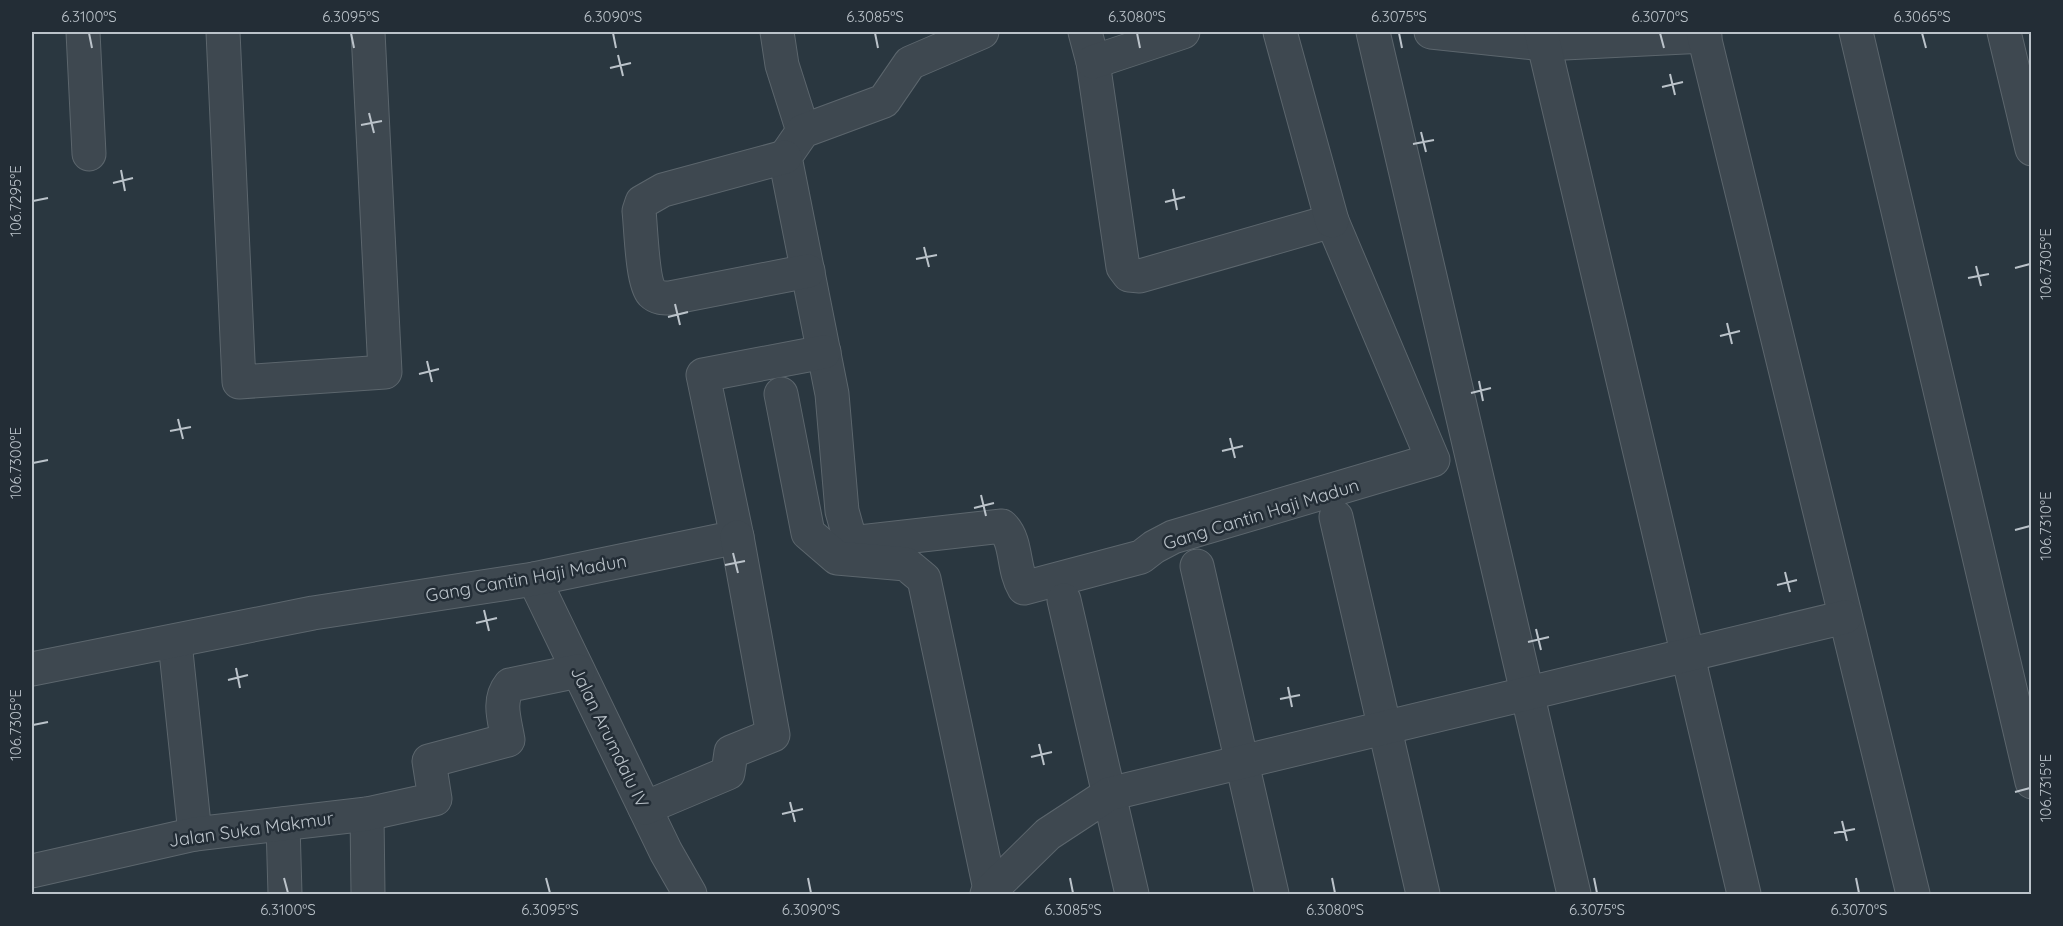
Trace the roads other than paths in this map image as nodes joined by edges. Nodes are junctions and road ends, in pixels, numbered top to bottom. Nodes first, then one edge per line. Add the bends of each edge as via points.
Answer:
1 (83, 32) edge
2 (223, 32) edge
3 (368, 32) edge
4 (777, 32) edge
5 (982, 32) edge
6 (1183, 32) edge
7 (1280, 32) edge
8 (1372, 32) edge
9 (1431, 32) edge
10 (1856, 32) edge
11 (2004, 32) edge
12 (1704, 34) edge
13 (1543, 38) edge
14 (1089, 47) edge
15 (794, 144) junction
16 (2031, 149) edge
17 (89, 154) dead end
18 (1332, 221) junction
19 (808, 271) junction
20 (824, 352) junction
21 (781, 394) dead end
22 (1336, 517) dead end
23 (737, 537) junction
24 (1197, 566) dead end
25 (534, 579) junction
26 (1064, 600) dead end
27 (1845, 617) junction
28 (175, 642) junction
29 (1688, 655) junction
30 (32, 669) edge
31 (578, 671) junction
32 (1527, 694) junction
33 (1384, 728) junction
34 (1242, 762) junction
35 (2031, 782) edge
36 (1109, 794) junction
37 (645, 808) junction
38 (367, 814) junction
39 (283, 824) junction
40 (195, 834) junction
41 (32, 871) edge
42 (990, 893) edge
43 (285, 894) edge
44 (368, 894) edge
45 (690, 894) edge
46 (1132, 894) edge
47 (1272, 894) edge
48 (1423, 894) edge
49 (1574, 894) edge
50 (1744, 894) edge
51 (1913, 894) edge

1 - 17 street
2 - 3 street via 239,382 385,372
4 - 15 street, Gang Cantin Haji Madun
5 - 15 street via 910,63 884,101
6 - 14 street
7 - 18 street
8 - 32 street
9 - 13 street
10 - 35 street
11 - 16 street
12 - 13 street
12 - 27 street
13 - 29 street
14 - 18 street via 1123,267 1129,275 1140,276
15 - 19 street, Gang Cantin Haji Madun
15 - 19 street via 663,190 642,202 639,211 646,283 653,294 670,298
18 - 20 street, Gang Cantin Haji Madun via 1433,460 1173,537 1141,557 1024,588 1010,534 1002,526 860,542 849,536 842,511 832,394
19 - 20 street, Gang Cantin Haji Madun
20 - 23 street via 704,375
21 - 42 street via 808,532 837,558 906,564 924,579
22 - 33 street
23 - 25 street, Gang Cantin Haji Madun
23 - 37 street via 773,735 731,752 728,773
24 - 34 street
25 - 28 street, Gang Cantin Haji Madun via 313,613
25 - 31 street, Jalan Arumdalu IV
26 - 36 street
27 - 29 street
27 - 51 street
28 - 30 street, Gang Cantin Haji Madun
28 - 40 street
29 - 32 street
29 - 50 street
31 - 37 street, Jalan Arumdalu IV
31 - 38 street, Jalan Suka Makmur via 510,685 502,705 508,740 429,761 435,799
32 - 33 street
32 - 49 street
33 - 34 street
33 - 48 street
34 - 36 street
34 - 47 street
36 - 42 street via 1048,834
36 - 46 street
37 - 45 street, Jalan Arumdalu IV
38 - 39 street, Jalan Suka Makmur
38 - 44 street
39 - 40 street, Jalan Suka Makmur
39 - 43 street
40 - 41 street, Jalan Suka Makmur

